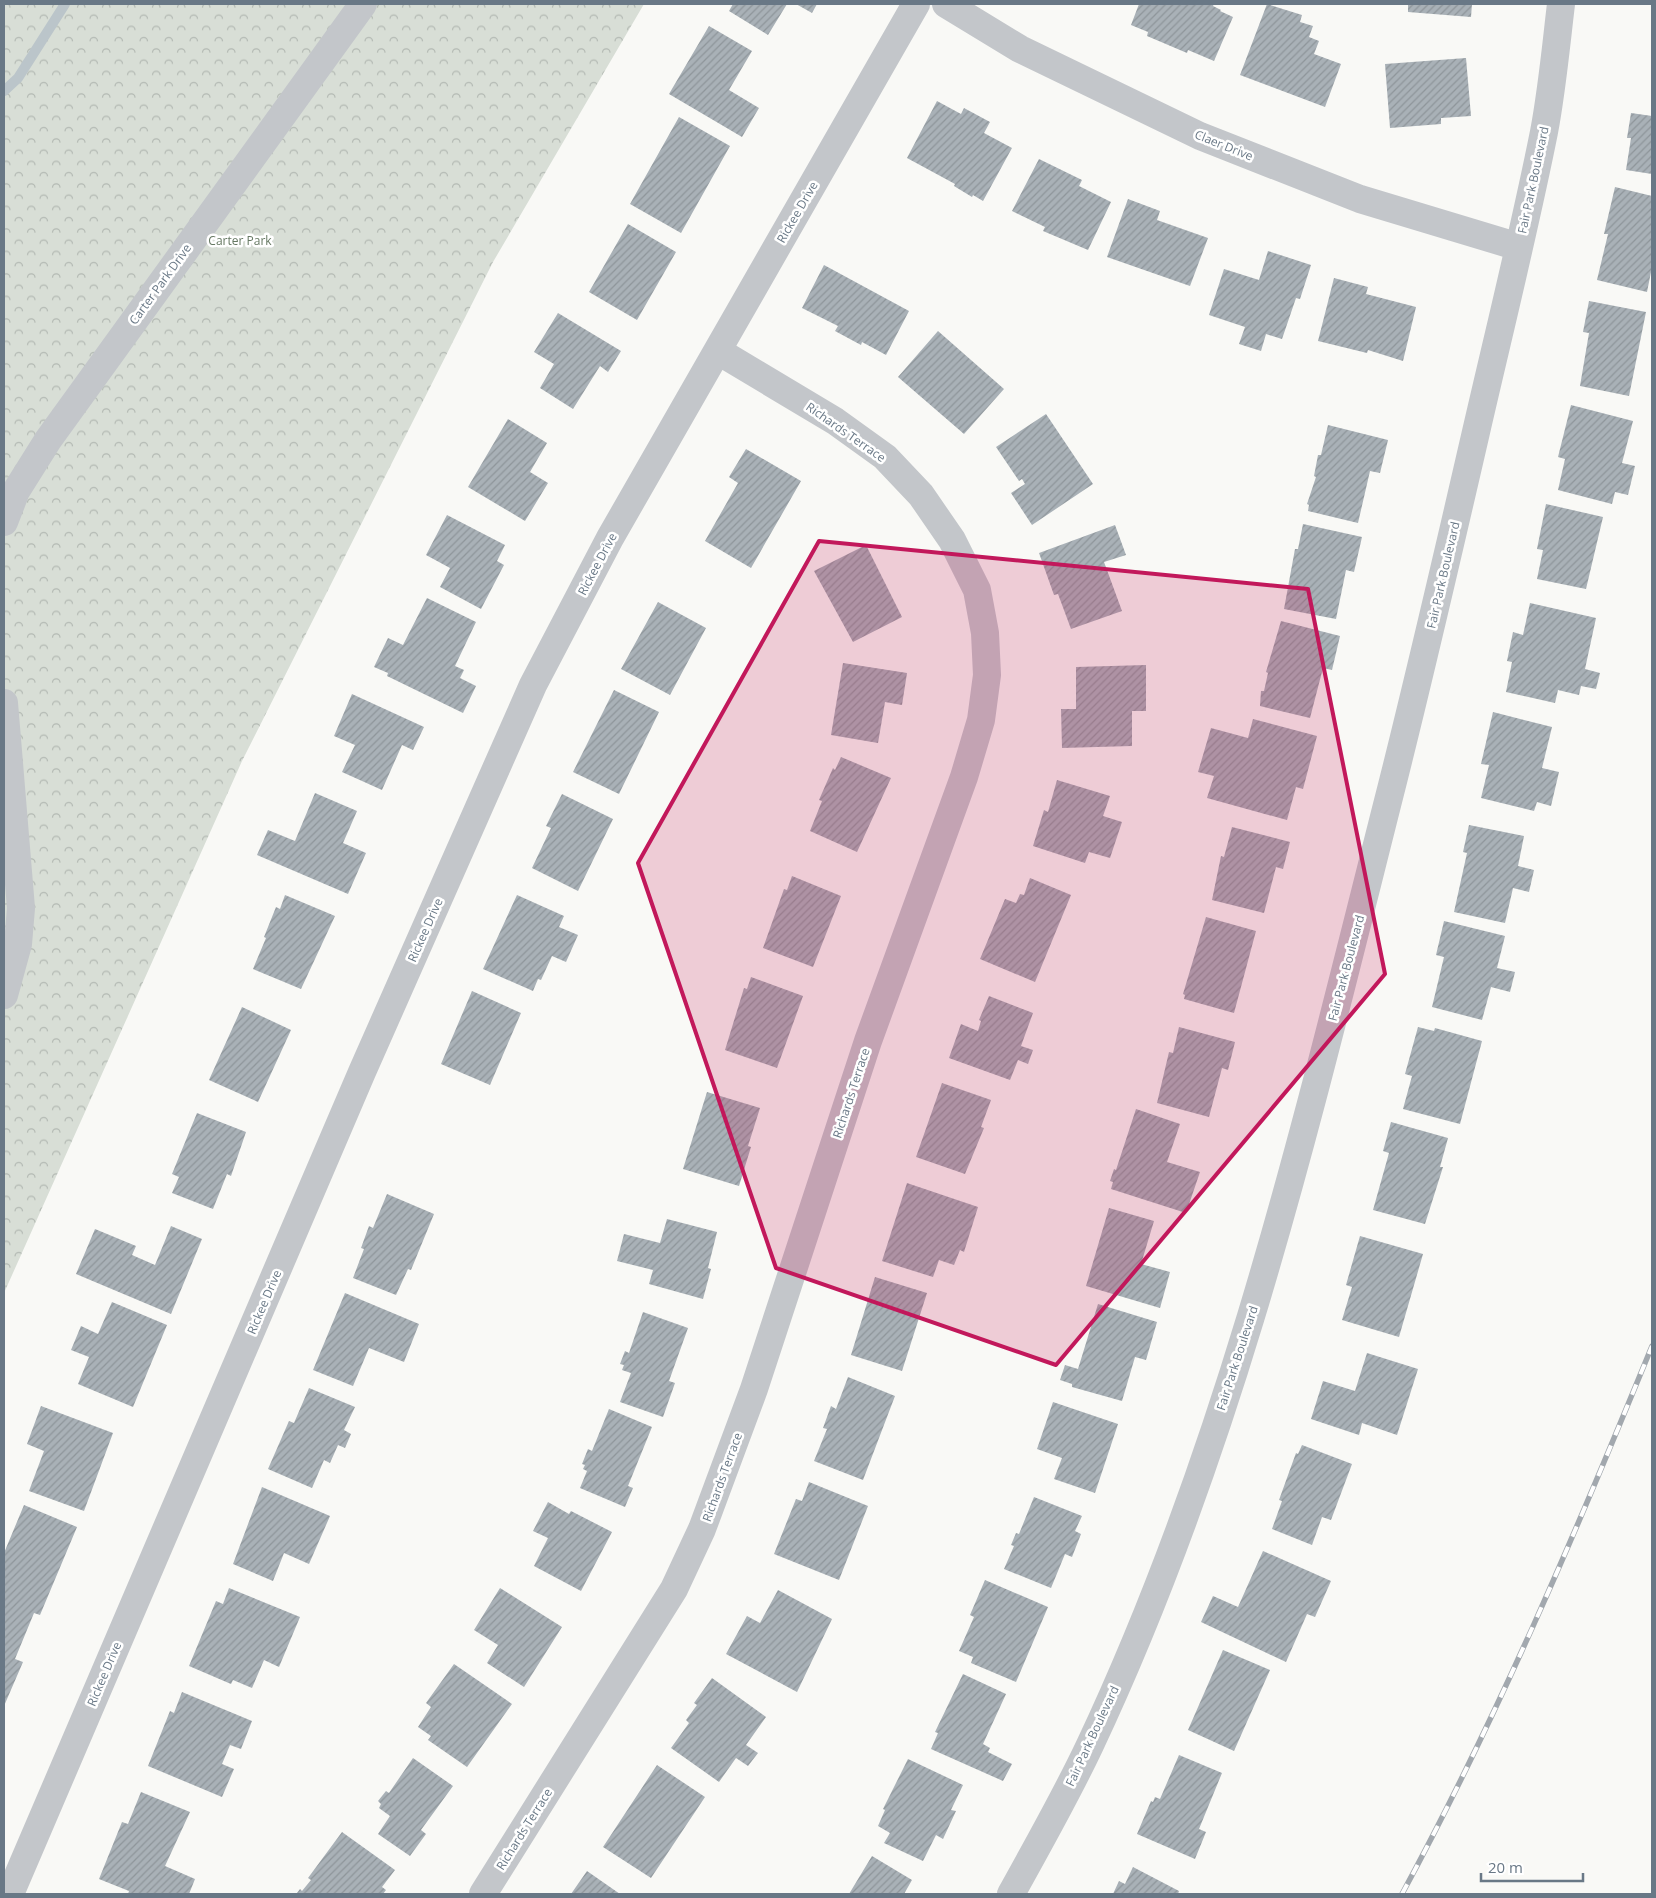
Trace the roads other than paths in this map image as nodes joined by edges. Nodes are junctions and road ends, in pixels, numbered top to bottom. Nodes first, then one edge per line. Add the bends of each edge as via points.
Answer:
1 (363, 4) edge
2 (916, 4) edge
3 (946, 4) edge
4 (1562, 4) edge
5 (1519, 247) junction
6 (718, 351) junction
7 (4, 522) edge
8 (4, 703) edge
9 (4, 995) edge
10 (10, 1894) edge
11 (483, 1894) edge
12 (1011, 1894) edge

1 - 7 street, Carter Park Drive via 48,440 16,491
2 - 6 street, Rickee Drive
3 - 5 street, Claer Drive via 1020,49 1200,136 1360,199
4 - 5 street, Fair Park Boulevard via 1545,126
5 - 12 street, Fair Park Boulevard via 1417,690 1266,1267 1204,1458 1134,1645 1089,1747
6 - 10 street, Rickee Drive via 610,538 533,684 362,1072
6 - 11 street, Richards Terrace via 835,421 885,457 921,495 952,540 977,590 985,633 987,675 982,720 868,1041 754,1389 702,1529 674,1589
8 - 9 street via 21,908 18,944

